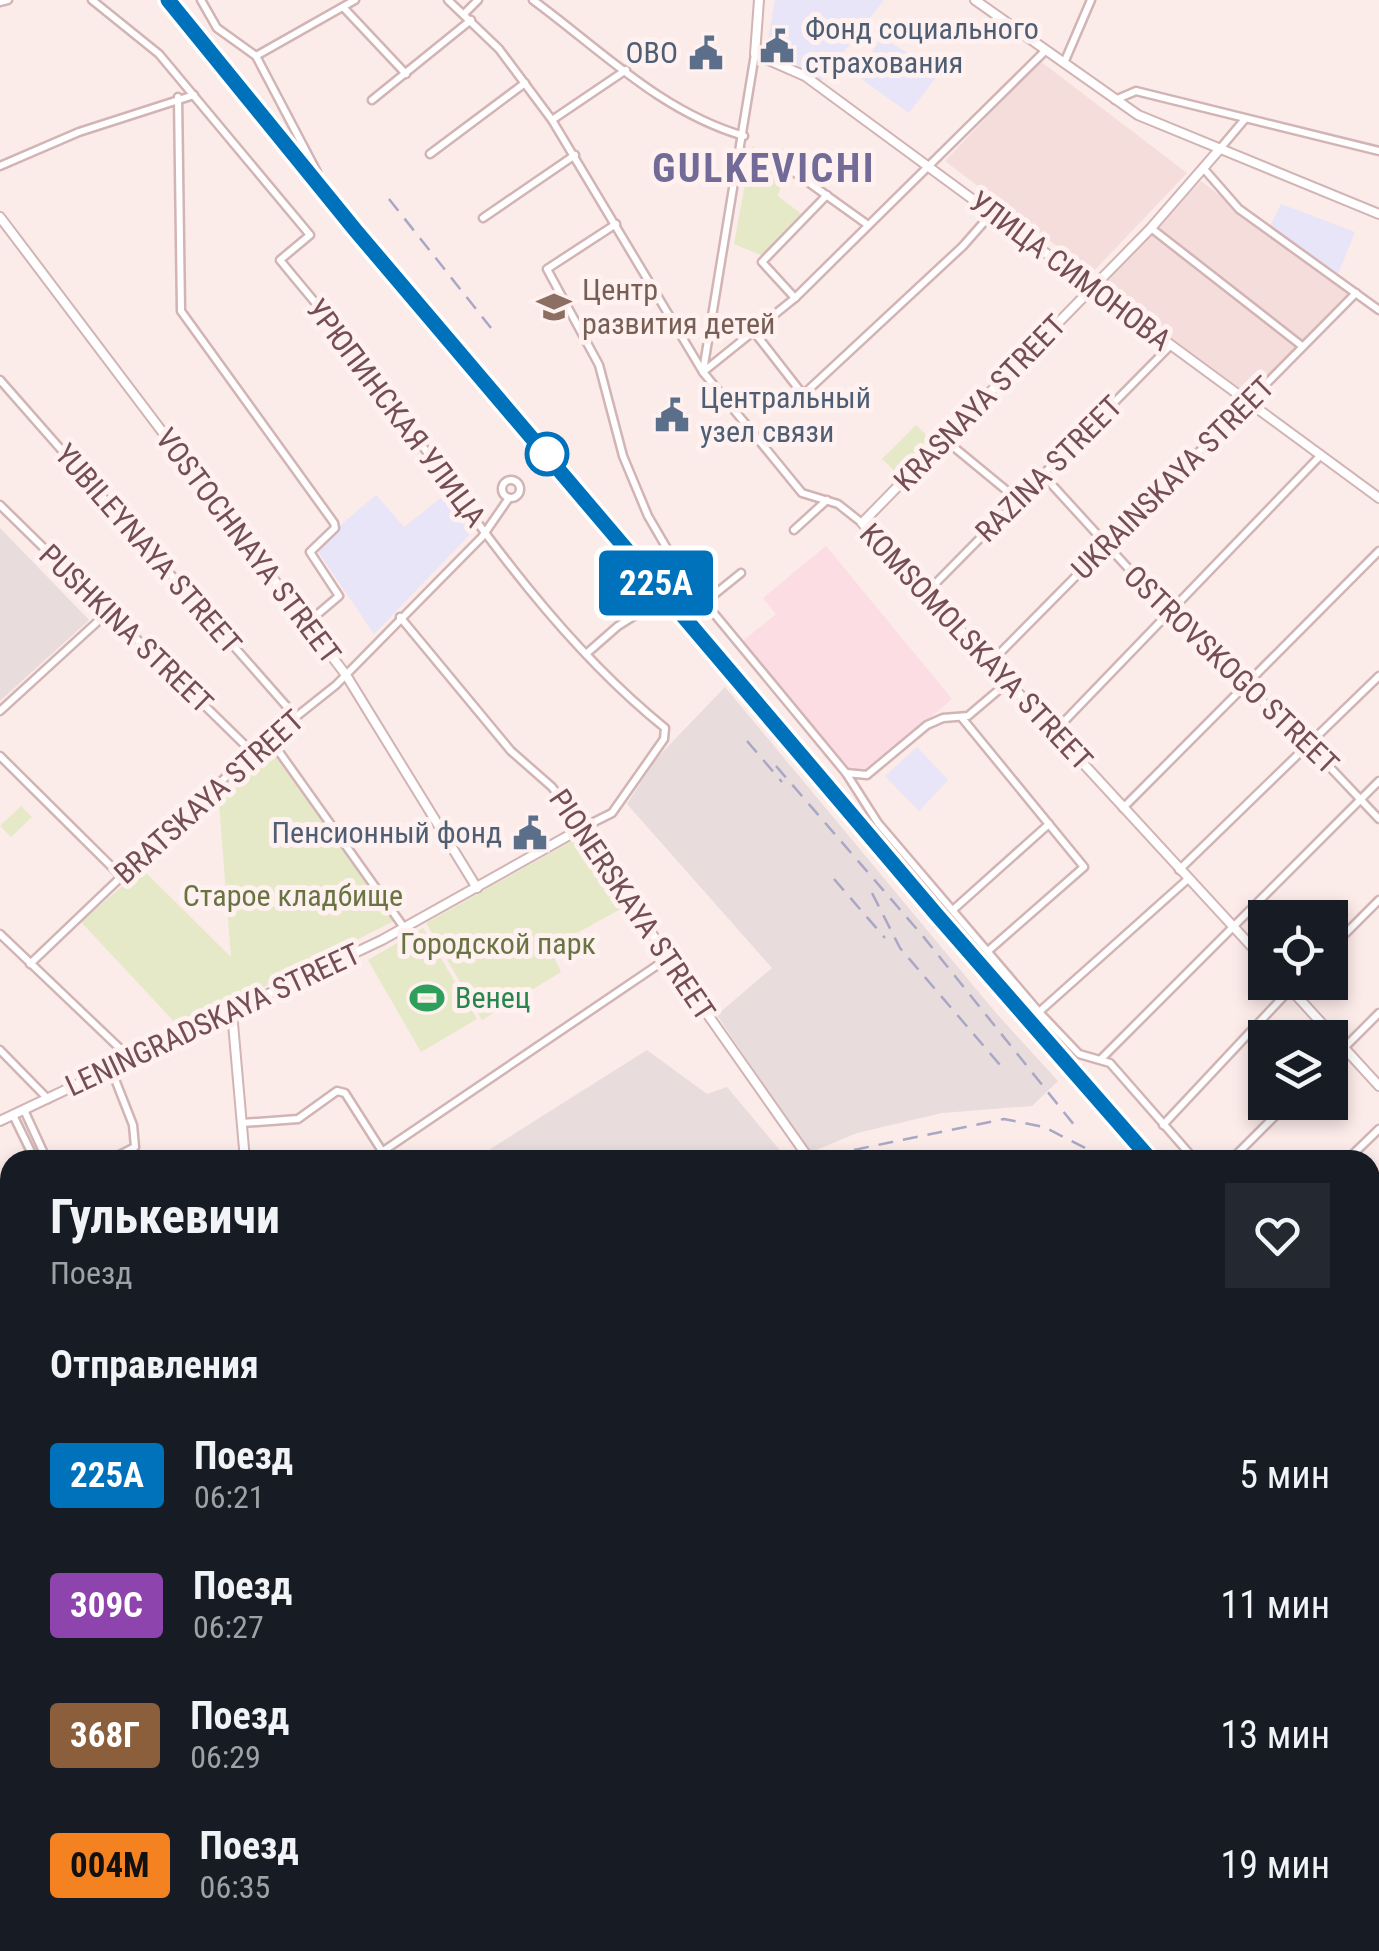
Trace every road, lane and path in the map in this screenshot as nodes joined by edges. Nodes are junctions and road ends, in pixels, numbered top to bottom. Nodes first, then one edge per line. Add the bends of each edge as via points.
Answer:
1 (8, 0) edge
2 (92, 0) edge
3 (201, 0) edge
4 (355, 0) edge
5 (448, 0) edge
6 (478, 0) edge
7 (533, 0) edge
8 (758, 0) edge
9 (976, 0) edge
10 (1091, 0) edge
11 (0, 2) edge
12 (343, 7) junction
13 (467, 17) junction
14 (1045, 51) junction
15 (754, 54) junction
16 (256, 56) junction
17 (1063, 64) junction
18 (626, 70) junction
19 (406, 74) junction
20 (525, 82) junction
21 (196, 95) junction
22 (178, 97) junction
23 (372, 100) dead end
24 (1114, 101) junction
25 (1245, 119) junction
26 (552, 120) junction
27 (744, 136) junction
28 (1218, 150) junction
29 (1379, 151) edge
30 (430, 154) dead end
31 (574, 155) junction
32 (0, 166) edge
33 (930, 167) junction
34 (1204, 169) junction
35 (317, 172) dead end
36 (794, 172) dead end
37 (827, 195) junction
38 (992, 213) junction
39 (1379, 214) edge
40 (0, 217) edge
41 (483, 218) dead end
42 (616, 224) junction
43 (868, 225) junction
44 (1151, 228) junction
45 (1094, 287) junction
46 (1356, 294) junction
47 (795, 298) junction
48 (1379, 310) edge
49 (754, 333) junction
50 (1170, 346) junction
51 (1302, 346) junction
52 (702, 372) junction
53 (0, 380) edge
54 (1248, 404) junction
55 (944, 439) junction
56 (1321, 455) junction
57 (1044, 476) junction
58 (508, 498) dead end
59 (1379, 498) edge
60 (828, 499) junction
61 (1018, 500) junction
62 (0, 505) edge
63 (862, 523) junction
64 (794, 530) dead end
65 (486, 531) junction
66 (1106, 546) junction
67 (1379, 551) edge
68 (741, 573) dead end
69 (927, 592) junction
70 (705, 602) junction
71 (652, 604) dead end
72 (107, 614) junction
73 (1170, 614) junction
74 (400, 617) junction
75 (306, 624) junction
76 (586, 654) junction
77 (991, 662) junction
78 (346, 675) junction
79 (1379, 676) edge
80 (1008, 682) junction
81 (1244, 686) junction
82 (0, 712) edge
83 (296, 717) junction
84 (961, 717) junction
85 (1054, 732) junction
86 (270, 739) junction
87 (1308, 744) junction
88 (252, 752) junction
89 (0, 756) edge
90 (846, 773) junction
91 (1379, 781) edge
92 (1361, 798) junction
93 (1123, 808) junction
94 (1379, 819) edge
95 (1049, 824) junction
96 (582, 828) junction
97 (1179, 870) junction
98 (122, 877) junction
99 (1188, 878) junction
100 (477, 888) junction
101 (1379, 900) edge
102 (954, 909) junction
103 (405, 928) junction
104 (1235, 928) junction
105 (1348, 931) edge
106 (0, 934) edge
107 (1248, 942) edge
108 (988, 951) junction
109 (668, 958) junction
110 (30, 964) junction
111 (1276, 1000) edge
112 (1303, 1000) edge
113 (232, 1012) junction
114 (1039, 1012) junction
115 (1379, 1013) edge
116 (1320, 1020) edge
117 (1348, 1044) edge
118 (0, 1050) edge
119 (1348, 1052) edge
120 (131, 1060) junction
121 (1100, 1060) junction
122 (111, 1069) junction
123 (1379, 1086) edge
124 (48, 1099) junction
125 (24, 1110) junction
126 (13, 1115) junction
127 (1271, 1120) edge
128 (0, 1122) edge
129 (242, 1123) junction
130 (1163, 1125) junction
131 (1379, 1129) edge
132 (30, 1150) edge
133 (42, 1150) edge
134 (131, 1150) edge
135 (245, 1150) edge
136 (381, 1150) edge
137 (385, 1150) edge
138 (803, 1150) edge
139 (1185, 1150) edge
140 (1241, 1150) edge
141 (1358, 1150) edge

1 - 11 street
2 - 21 street, УРЮПИНСКАЯ УЛИЦА
3 - 16 street via 217,28
4 - 12 street
5 - 13 street, KOMSOMOLSKAYA STREET
6 - 13 street
7 - 18 street
8 - 15 street
9 - 14 street
10 - 17 street
12 - 16 street
12 - 19 street
13 - 19 street
13 - 20 street, KOMSOMOLSKAYA STREET
14 - 17 street
14 - 33 street
15 - 27 street
15 - 33 street, УЛИЦА СИМОНОВА via 805,76
16 - 35 street
17 - 24 street
18 - 26 street
18 - 27 street via 649,92 706,125
19 - 23 street
20 - 26 street, KOMSOMOLSKAYA STREET
20 - 30 street
21 - 22 street
21 - 65 street, УРЮПИНСКАЯ УЛИЦА via 310,235 280,260
22 - 32 street
22 - 75 street via 181,311 334,523 310,552 339,596
24 - 25 street via 1136,91
24 - 28 street
25 - 28 street
25 - 29 street
26 - 31 street, KOMSOMOLSKAYA STREET
27 - 52 street
28 - 34 street, KRASNAYA STREET
28 - 39 street
31 - 41 street
31 - 42 street, KOMSOMOLSKAYA STREET
33 - 38 street, УЛИЦА СИМОНОВА
33 - 43 street
34 - 44 street, KRASNAYA STREET
34 - 46 street via 1239,209
36 - 37 street
37 - 43 street
37 - 47 street via 762,262
38 - 45 street, УЛИЦА СИМОНОВА
38 - 49 street via 806,392
40 - 75 street, VOSTOCHNAYA STREET
42 - 52 street, KOMSOMOLSKAYA STREET
42 - 70 street via 547,270 599,365 618,442 648,516
43 - 47 street
44 - 45 street, KRASNAYA STREET
44 - 51 street
45 - 50 street, УЛИЦА СИМОНОВА
45 - 55 street, KRASNAYA STREET
46 - 48 street
46 - 51 street, UKRAINSKAYA STREET
47 - 49 street
49 - 52 street
50 - 54 street, УЛИЦА СИМОНОВА
50 - 57 street, RAZINA STREET
51 - 54 street, UKRAINSKAYA STREET
52 - 60 street, KOMSOMOLSKAYA STREET via 802,493
53 - 83 street, YUBILEYNAYA STREET
54 - 56 street, УЛИЦА СИМОНОВА
54 - 66 street, UKRAINSKAYA STREET
55 - 61 street
55 - 63 street, KRASNAYA STREET
56 - 59 street, УЛИЦА СИМОНОВА
56 - 73 street
57 - 61 street, RAZINA STREET
57 - 66 street, OSTROVSKOGO STREET
58 - 65 street, BRATSKAYA STREET
60 - 63 street, KOMSOMOLSKAYA STREET
60 - 64 street
61 - 69 street, RAZINA STREET
62 - 72 street, PUSHKINA STREET
63 - 69 street, KOMSOMOLSKAYA STREET
65 - 74 street, BRATSKAYA STREET
65 - 76 street, УРЮПИНСКАЯ УЛИЦА
66 - 73 street, OSTROVSKOGO STREET
66 - 77 street, UKRAINSKAYA STREET
67 - 81 street
68 - 70 street
69 - 77 street, KOMSOMOLSKAYA STREET
70 - 90 street
71 - 76 street
72 - 82 street
72 - 88 street, PUSHKINA STREET
73 - 81 street, OSTROVSKOGO STREET
73 - 85 street
74 - 78 street, BRATSKAYA STREET
74 - 96 street, PIONERSKAYA STREET
75 - 78 street, VOSTOCHNAYA STREET
76 - 96 street, УРЮПИНСКАЯ УЛИЦА via 666,731 612,813
77 - 80 street, KOMSOMOLSKAYA STREET
78 - 83 street, BRATSKAYA STREET
78 - 100 street, VOSTOCHNAYA STREET
79 - 87 street
80 - 84 street
80 - 85 street, KOMSOMOLSKAYA STREET
81 - 87 street, OSTROVSKOGO STREET
81 - 93 street
83 - 86 street, BRATSKAYA STREET
84 - 90 street via 927,725 884,763 856,776
84 - 95 street
85 - 93 street, KOMSOMOLSKAYA STREET
86 - 88 street, BRATSKAYA STREET
86 - 103 street
87 - 92 street, OSTROVSKOGO STREET
87 - 97 street
88 - 98 street, BRATSKAYA STREET
89 - 98 street
90 - 102 street via 878,823
91 - 92 street
92 - 94 street, OSTROVSKOGO STREET
92 - 104 street
93 - 97 street, KOMSOMOLSKAYA STREET
95 - 102 street
95 - 108 street via 1084,867
96 - 100 street, LENINGRADSKAYA STREET
96 - 109 street, PIONERSKAYA STREET
97 - 99 street, KOMSOMOLSKAYA STREET
98 - 110 street, BRATSKAYA STREET
99 - 104 street, KOMSOMOLSKAYA STREET
99 - 114 street
100 - 103 street, LENINGRADSKAYA STREET
101 - 105 street
102 - 108 street
103 - 113 street, LENINGRADSKAYA STREET
104 - 107 street, KOMSOMOLSKAYA STREET
104 - 121 street
106 - 110 street
108 - 114 street
109 - 137 street
109 - 138 street, PIONERSKAYA STREET
110 - 120 street
111 - 130 street
112 - 116 street
113 - 120 street, LENINGRADSKAYA STREET
113 - 129 street
114 - 121 street via 1078,1054
115 - 117 street
118 - 124 street
119 - 123 street
120 - 122 street, LENINGRADSKAYA STREET
121 - 130 street via 1117,1070
122 - 124 street, LENINGRADSKAYA STREET
122 - 134 street via 133,1126
124 - 125 street, LENINGRADSKAYA STREET
125 - 126 street, LENINGRADSKAYA STREET
125 - 133 street
126 - 128 street, LENINGRADSKAYA STREET
126 - 132 street
127 - 140 street
129 - 135 street
129 - 136 street via 298,1119 337,1091 345,1093
130 - 139 street
131 - 141 street

